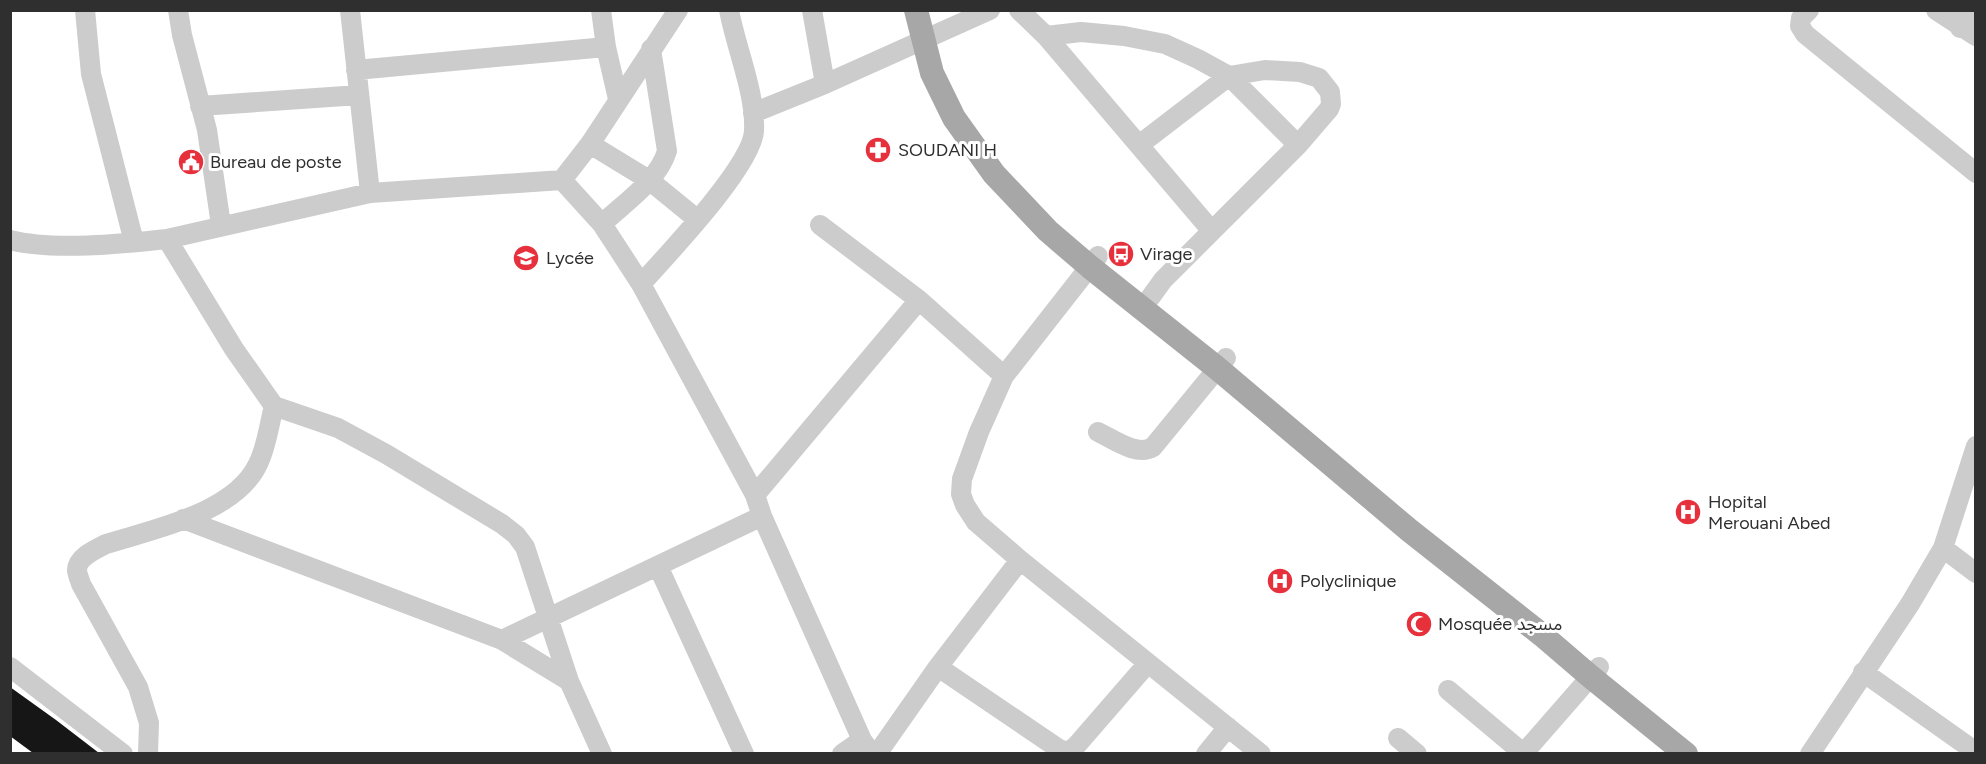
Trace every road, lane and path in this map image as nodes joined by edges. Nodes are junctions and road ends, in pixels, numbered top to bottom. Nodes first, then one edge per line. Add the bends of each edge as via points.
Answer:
1 (85, 10) edge
2 (178, 10) edge
3 (350, 10) edge
4 (601, 10) edge
5 (678, 10) edge
6 (729, 10) edge
7 (812, 10) edge
8 (916, 10) edge
9 (990, 10) edge
10 (1019, 10) edge
11 (1809, 10) edge
12 (1936, 10) edge
13 (1971, 10) edge
14 (1968, 32) edge
15 (1046, 36) junction
16 (606, 47) junction
17 (926, 48) junction
18 (651, 50) junction
19 (356, 70) junction
20 (1229, 76) junction
21 (825, 84) junction
22 (359, 95) junction
23 (618, 99) junction
24 (200, 106) junction
25 (753, 113) junction
26 (590, 144) junction
27 (1139, 145) junction
28 (1298, 145) junction
29 (1976, 173) edge
30 (562, 180) junction
31 (649, 180) junction
32 (370, 193) junction
33 (698, 220) junction
34 (602, 224) junction
35 (221, 225) junction
36 (820, 225) dead end
37 (1212, 230) junction
38 (167, 239) junction
39 (10, 240) edge
40 (134, 243) junction
41 (1094, 262) junction
42 (641, 284) junction
43 (1150, 298) junction
44 (919, 300) junction
45 (1221, 363) junction
46 (1004, 376) junction
47 (274, 406) junction
48 (1098, 432) dead end
49 (1974, 454) edge
50 (755, 495) junction
51 (762, 516) junction
52 (183, 519) junction
53 (1943, 548) junction
54 (1020, 560) junction
55 (658, 566) junction
56 (1976, 573) edge
57 (548, 619) junction
58 (502, 640) junction
59 (1148, 663) junction
60 (10, 667) edge
61 (938, 667) junction
62 (1595, 672) junction
63 (1863, 672) junction
64 (568, 681) junction
65 (1448, 690) dead end
66 (1228, 727) junction
67 (1398, 738) dead end
68 (867, 747) edge
69 (1976, 752) edge
70 (123, 753) edge
71 (148, 753) edge
72 (602, 753) edge
73 (744, 753) edge
74 (842, 753) edge
75 (877, 753) edge
76 (1206, 753) edge
77 (1261, 753) edge
78 (1417, 753) edge
79 (1523, 753) edge
80 (1686, 753) edge
81 (1706, 753) edge
82 (1810, 753) edge

1 - 40 street via 91,74
2 - 24 street
3 - 19 street
4 - 16 street
5 - 18 street
6 - 25 street
7 - 21 street
8 - 17 main road
9 - 17 street
10 - 15 street
11 - 29 street via 1801,18 1805,34
12 - 14 street
13 - 14 street
15 - 20 street via 1081,32 1165,44
15 - 27 street
16 - 19 street
16 - 23 street
17 - 21 street
17 - 41 main road via 936,84 954,118 994,174 1048,231
18 - 23 street
18 - 31 street via 667,151
19 - 22 street
20 - 27 street
20 - 28 street
20 - 28 street via 1265,70 1300,72 1319,78 1330,92 1331,104
21 - 25 street
22 - 24 street
22 - 32 street
23 - 26 street
24 - 35 street
25 - 33 street via 751,147
26 - 30 street
26 - 31 street
27 - 37 street
28 - 37 street
30 - 32 street
30 - 34 street
31 - 33 street
31 - 34 street
32 - 35 street
33 - 42 street
34 - 42 street
35 - 38 street
36 - 44 street
37 - 43 street
38 - 40 street
38 - 47 street
39 - 40 street via 42,246
41 - 43 main road
41 - 45 main road
41 - 46 street
42 - 50 street
43 - 45 main road
44 - 46 street
44 - 50 street
45 - 48 street via 1153,447 1141,451
45 - 62 main road via 1542,635
46 - 54 street via 979,432 962,479 961,494 964,506 976,522
47 - 52 street via 265,447 245,484 215,507
47 - 57 street via 338,428 502,524 525,547
49 - 53 street
50 - 51 street
51 - 55 street
51 - 68 street
52 - 58 street
52 - 71 street via 106,544 80,561 77,570 138,687 149,723
53 - 56 street
53 - 63 street
54 - 59 street
54 - 61 street
55 - 57 street
55 - 73 street
57 - 58 street
57 - 64 street
58 - 64 street
59 - 61 street via 1076,746 1066,752
59 - 66 street
60 - 70 street
61 - 75 street
62 - 79 street
62 - 80 main road
62 - 81 main road
63 - 69 street
63 - 82 street
64 - 72 street
65 - 79 street
66 - 76 street
66 - 77 street
67 - 78 street
68 - 74 street

